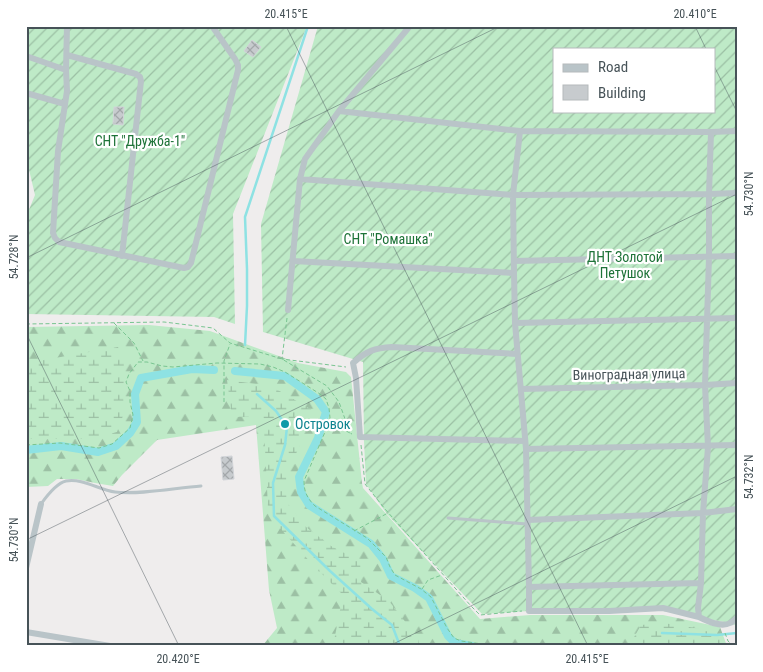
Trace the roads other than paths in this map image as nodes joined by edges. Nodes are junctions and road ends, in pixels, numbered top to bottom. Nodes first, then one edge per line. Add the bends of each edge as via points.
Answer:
1 (67, 26) edge
2 (212, 26) edge
3 (410, 26) edge
4 (67, 54) junction
5 (26, 56) edge
6 (66, 70) junction
7 (26, 93) edge
8 (65, 104) junction
9 (339, 111) junction
10 (520, 131) junction
11 (737, 131) edge
12 (711, 132) junction
13 (300, 179) junction
14 (737, 192) edge
15 (709, 194) junction
16 (513, 195) junction
17 (122, 256) junction
18 (737, 256) edge
19 (709, 257) junction
20 (293, 261) junction
21 (514, 261) junction
22 (514, 273) junction
23 (288, 310) road end
24 (737, 318) edge
25 (706, 320) junction
26 (515, 323) junction
27 (517, 354) junction
28 (737, 383) edge
29 (705, 385) junction
30 (521, 389) junction
31 (525, 441) junction
32 (737, 445) edge
33 (708, 447) junction
34 (526, 449) junction
35 (201, 486) dead end
36 (41, 504) joint
37 (737, 509) edge
38 (703, 513) junction
39 (448, 518) dead end
40 (528, 522) junction
41 (26, 568) edge
42 (701, 583) junction
43 (528, 588) junction
44 (699, 617) junction
45 (737, 618) edge
46 (26, 632) edge
47 (110, 646) edge

1 - 4 street
2 - 17 street via 235,59 238,70 191,263 184,268
3 - 9 street
4 - 6 street
4 - 17 street via 140,77
5 - 6 street
6 - 8 street
7 - 8 street
8 - 17 street via 58,151 53,233 59,242
9 - 10 street
9 - 13 street via 305,159
10 - 12 street
10 - 16 street
11 - 12 street
12 - 15 street
13 - 16 street
13 - 20 street
14 - 15 street
15 - 16 street
15 - 19 street
16 - 21 street
18 - 19 street
19 - 21 street
19 - 25 street
20 - 22 street
20 - 23 street
21 - 22 street
22 - 26 street
24 - 25 street
25 - 26 street
25 - 29 street
26 - 27 street
27 - 30 street
27 - 31 street via 376,348 354,363 360,437
28 - 29 street, Виноградная улица
29 - 30 street, Виноградная улица
29 - 33 street
30 - 31 street
31 - 34 street
32 - 33 street
33 - 34 street
33 - 38 street
34 - 40 street
35 - 36 lane via 115,492 65,481
36 - 41 street
37 - 38 street
38 - 40 street
38 - 42 street
39 - 40 lane
40 - 43 street
42 - 43 street
42 - 44 street
43 - 44 street via 529,610 663,608
44 - 45 street via 722,625
46 - 47 street

